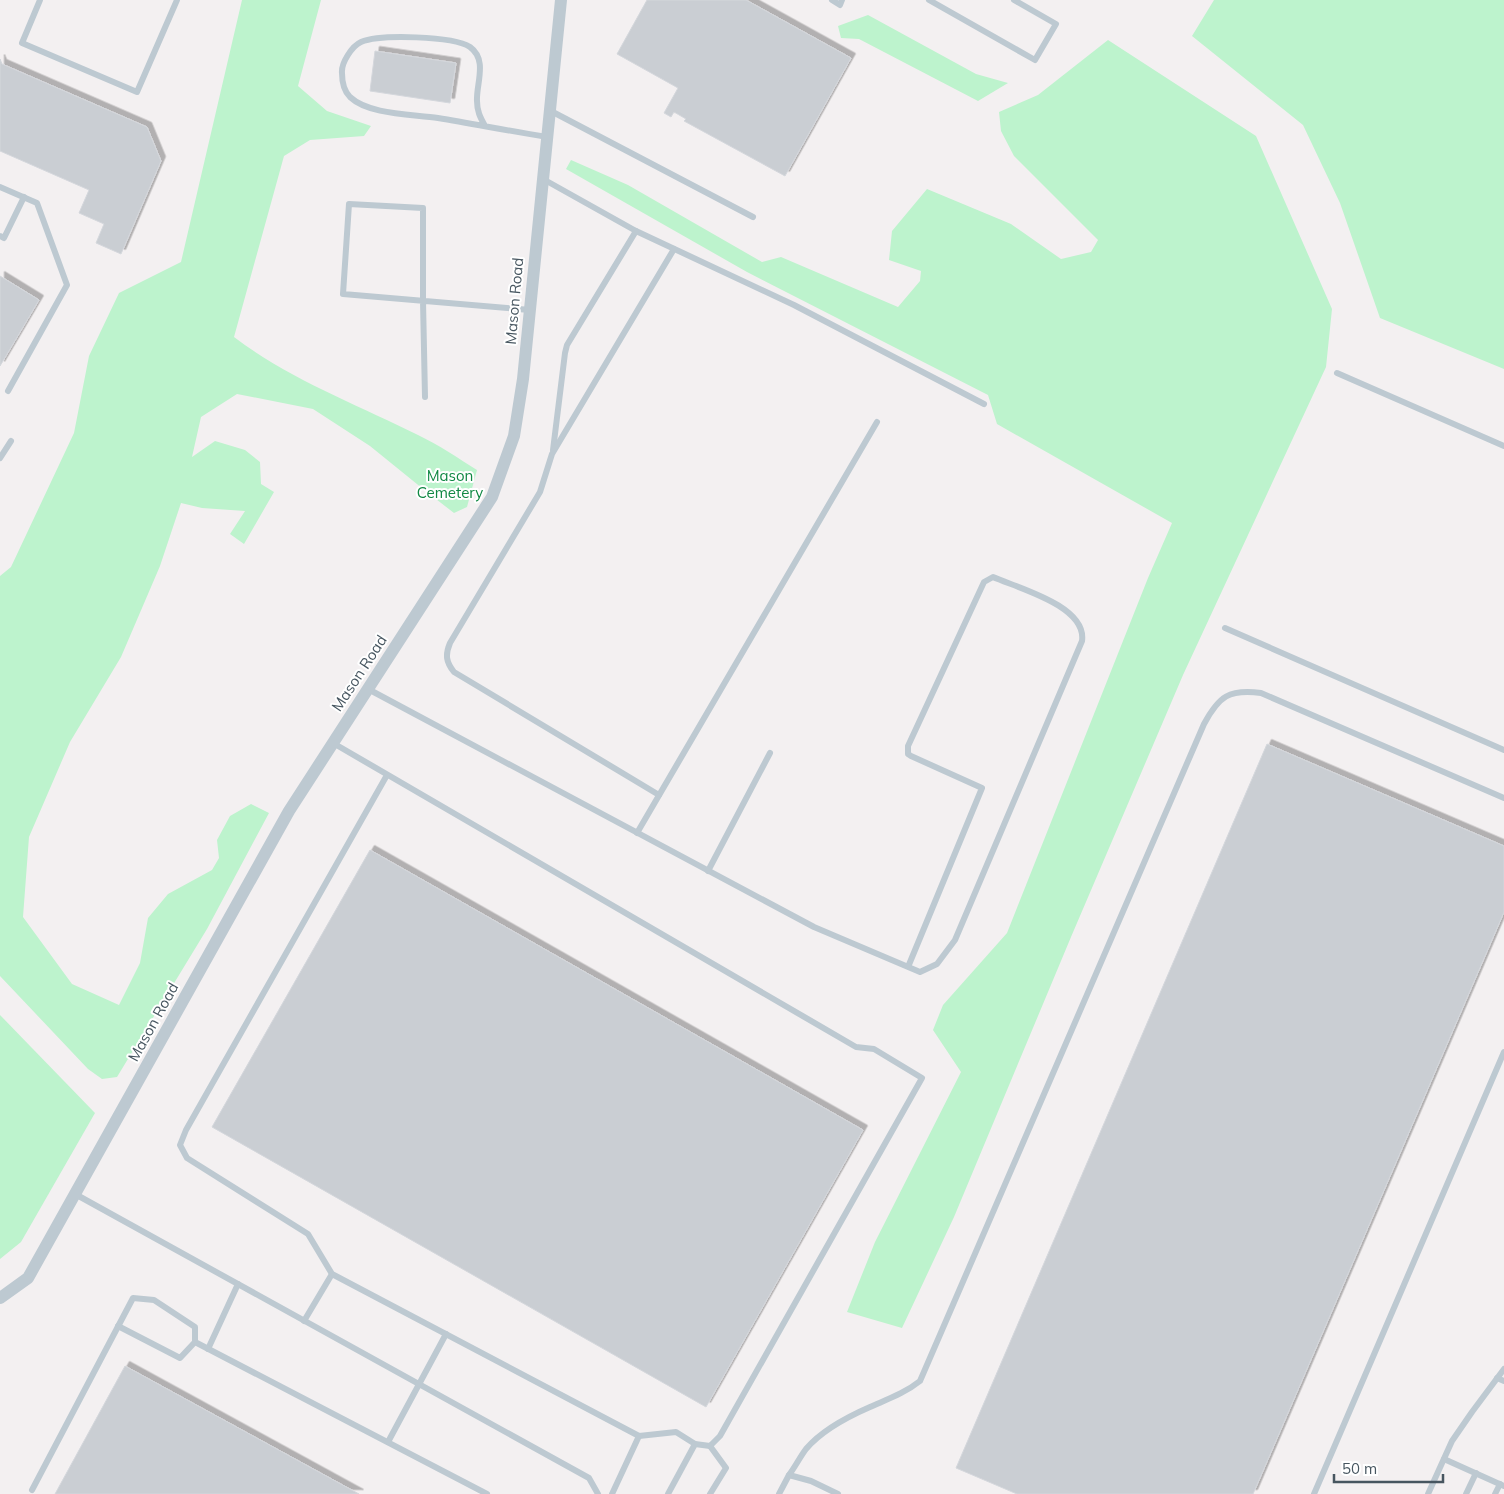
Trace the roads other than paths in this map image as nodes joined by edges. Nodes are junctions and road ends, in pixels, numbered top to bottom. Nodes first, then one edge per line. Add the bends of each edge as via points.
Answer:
1 (40, 0) edge
2 (177, 0) edge
3 (561, 0) edge
4 (832, 0) edge
5 (842, 0) edge
6 (929, 0) edge
7 (1014, 0) edge
8 (549, 110) junction
9 (485, 126) junction
10 (547, 137) junction
11 (542, 179) junction
12 (0, 187) edge
13 (24, 197) junction
14 (753, 217) dead end
15 (636, 232) junction
16 (0, 236) edge
17 (674, 249) junction
18 (423, 301) junction
19 (530, 310) junction
20 (1337, 373) dead end
21 (8, 391) dead end
22 (425, 397) dead end
23 (984, 404) dead end
24 (877, 422) dead end
25 (11, 440) dead end
26 (1504, 446) edge
27 (552, 454) junction
28 (0, 458) edge
29 (1225, 628) dead end
30 (368, 689) junction
31 (334, 743) junction
32 (1504, 750) edge
33 (770, 753) dead end
34 (387, 775) junction
35 (658, 795) junction
36 (1504, 798) edge
37 (636, 833) junction
38 (708, 871) junction
39 (908, 967) junction
40 (1504, 1052) edge
41 (75, 1194) junction
42 (332, 1274) junction
43 (238, 1284) junction
44 (0, 1298) edge
45 (304, 1321) junction
46 (118, 1326) junction
47 (446, 1334) junction
48 (195, 1342) junction
49 (208, 1349) junction
50 (1504, 1369) edge
51 (1497, 1378) junction
52 (1504, 1381) edge
53 (420, 1384) junction
54 (639, 1436) junction
55 (388, 1442) junction
56 (695, 1444) junction
57 (710, 1446) junction
58 (1444, 1459) junction
59 (1476, 1472) junction
60 (789, 1475) junction
61 (1502, 1485) edge
62 (32, 1490) dead end
63 (487, 1494) edge
64 (598, 1494) edge
65 (612, 1494) edge
66 (668, 1494) edge
67 (710, 1494) edge
68 (779, 1494) edge
69 (838, 1494) edge
70 (1314, 1494) edge
71 (1428, 1494) edge
72 (1466, 1494) edge
73 (1495, 1494) edge

1 - 2 lane via 22,43 137,92
3 - 8 street, Mason Road
4 - 5 lane via 840,4
6 - 7 lane via 1035,60 1056,24
8 - 10 street, Mason Road
8 - 14 lane
9 - 9 lane via 384,111 360,104 349,96 342,82 342,68 349,53 360,42 387,37 444,39 470,47 477,56 481,72 478,112
9 - 10 lane
10 - 11 street, Mason Road
11 - 15 lane
11 - 19 street, Mason Road
12 - 13 lane
13 - 16 lane via 4,238
13 - 21 lane via 37,203 68,285
15 - 17 lane
15 - 27 lane via 568,345
17 - 23 lane via 794,305
17 - 27 lane
18 - 18 lane via 344,294 349,204 423,208
18 - 19 lane
18 - 22 lane
19 - 30 street, Mason Road via 514,436 492,497
20 - 26 lane
24 - 35 lane
25 - 28 lane
27 - 35 lane via 540,492 450,643 446,658 454,672
29 - 32 lane
30 - 31 street, Mason Road
30 - 37 lane
31 - 34 lane
31 - 41 street, Mason Road via 289,811
33 - 38 lane
34 - 42 lane via 180,1145 187,1158 308,1234
34 - 57 lane via 856,1047 874,1049 922,1078 720,1436
35 - 37 lane
36 - 60 lane via 1261,693 1244,691 1228,695 1213,707 920,1380 907,1391 840,1422 806,1449
37 - 38 lane
38 - 39 lane via 814,928
39 - 39 lane via 920,972 937,964 955,940 1082,641 1081,628 1068,611 993,578 981,587 908,746 911,756 982,788
40 - 70 lane
41 - 43 lane
41 - 44 street, Mason Road via 28,1278
42 - 45 lane
42 - 47 lane
43 - 45 lane
43 - 49 lane
45 - 53 lane
46 - 48 lane via 180,1358
46 - 48 lane via 133,1298 154,1300 195,1327
46 - 62 lane
47 - 53 lane
47 - 54 lane
48 - 49 lane
49 - 55 lane
50 - 51 lane
51 - 52 lane
51 - 58 lane via 1452,1441
53 - 55 lane
53 - 64 lane via 589,1478
54 - 56 lane via 676,1432
54 - 65 lane
55 - 63 lane
56 - 57 lane
56 - 66 lane
57 - 67 lane via 726,1468
58 - 59 lane
58 - 71 lane
59 - 61 lane
59 - 72 lane
60 - 68 lane
60 - 69 lane
61 - 73 lane

